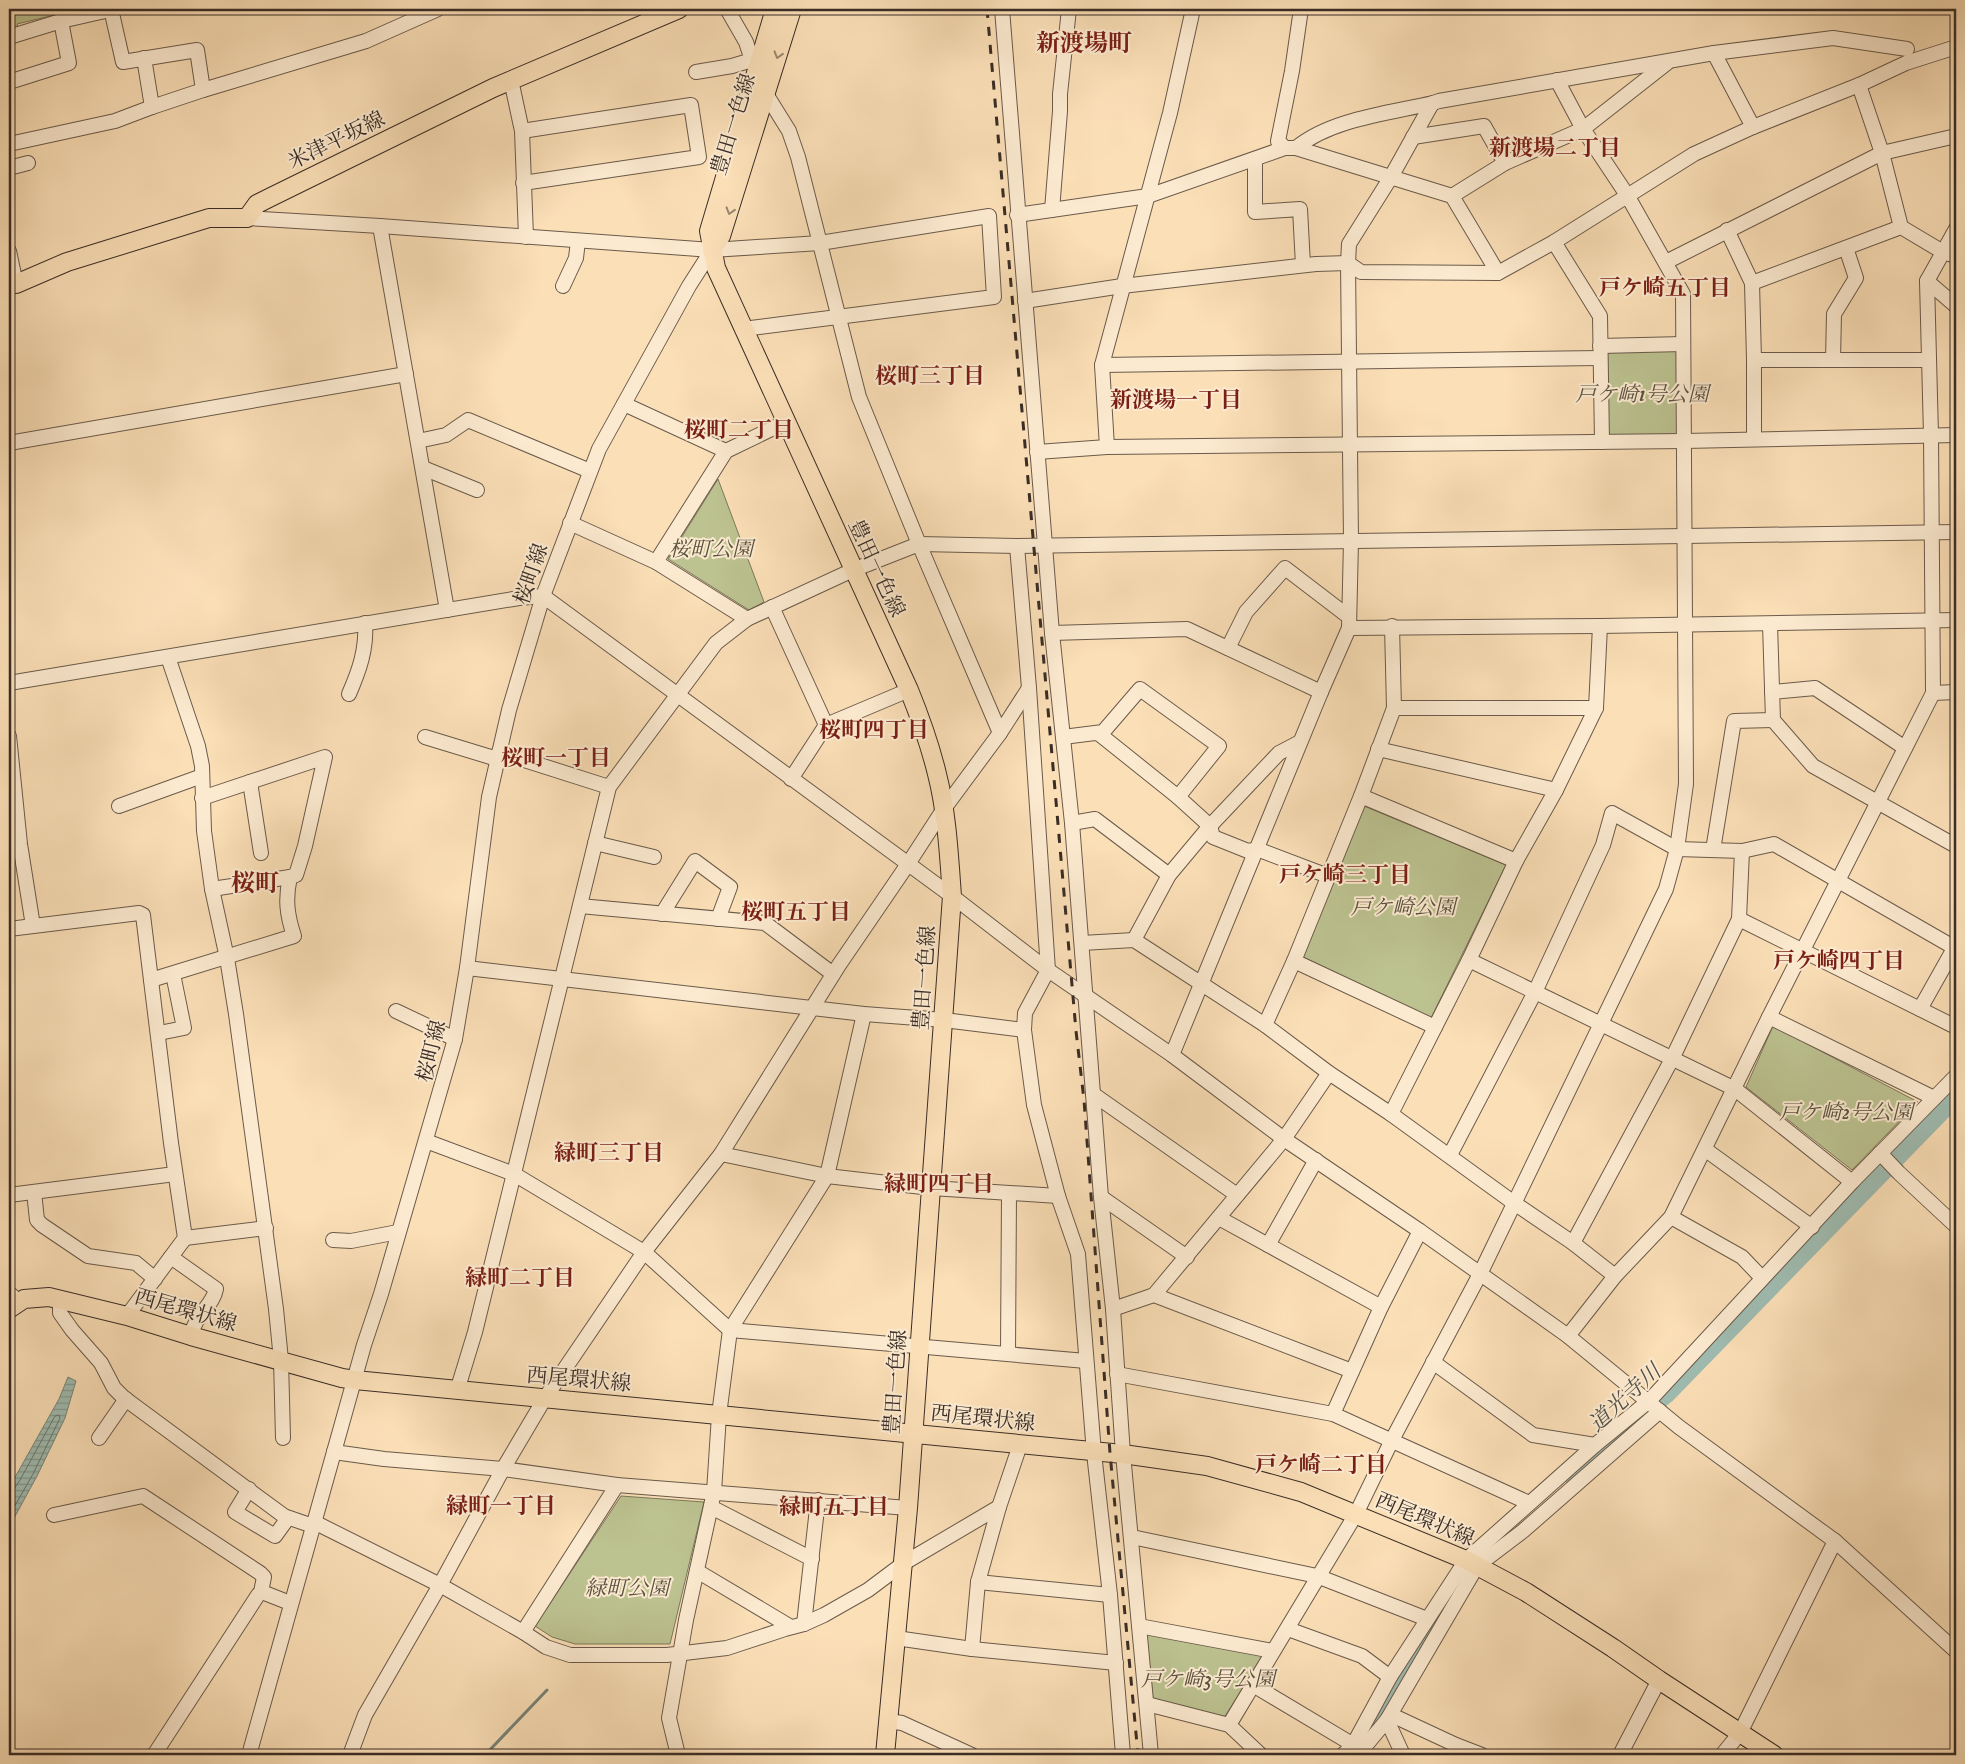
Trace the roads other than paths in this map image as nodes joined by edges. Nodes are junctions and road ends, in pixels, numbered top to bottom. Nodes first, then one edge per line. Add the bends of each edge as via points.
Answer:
1 (113, 9) edge
2 (438, 9) edge
3 (679, 9) edge
4 (727, 9) edge
5 (775, 9) edge
6 (792, 9) edge
7 (1002, 9) edge
8 (1069, 9) edge
9 (1193, 9) edge
10 (1301, 9) edge
11 (61, 21) junction
12 (9, 37) edge
13 (1956, 47) edge
14 (1907, 49) dead end
15 (1714, 53) junction
16 (144, 58) junction
17 (1668, 61) junction
18 (754, 66) junction
19 (696, 72) dead end
20 (511, 80) junction
21 (1557, 80) junction
22 (9, 82) edge
23 (1859, 85) junction
24 (203, 90) junction
25 (766, 94) junction
26 (1433, 103) junction
27 (152, 107) junction
28 (1752, 127) junction
29 (1583, 129) junction
30 (522, 131) junction
31 (1956, 136) edge
32 (1413, 137) junction
33 (9, 144) edge
34 (1291, 148) junction
35 (1882, 153) junction
36 (1255, 159) junction
37 (28, 163) dead end
38 (1505, 163) junction
39 (9, 168) edge
40 (1391, 177) junction
41 (524, 182) junction
42 (1627, 195) junction
43 (1148, 196) junction
44 (1452, 196) junction
45 (1052, 210) junction
46 (1018, 215) junction
47 (247, 218) junction
48 (380, 226) junction
49 (1901, 227) junction
50 (1956, 229) edge
51 (1727, 230) junction
52 (526, 237) junction
53 (578, 241) junction
54 (1554, 242) junction
55 (820, 243) junction
56 (1846, 248) junction
57 (712, 250) junction
58 (9, 251) edge
59 (1949, 254) edge
60 (1666, 262) junction
61 (1348, 263) junction
62 (1303, 265) junction
63 (1498, 273) junction
64 (1927, 281) junction
65 (1752, 283) junction
66 (11, 285) edge
67 (563, 286) dead end
68 (1122, 286) junction
69 (1025, 301) junction
70 (1956, 306) edge
71 (838, 316) junction
72 (743, 329) junction
73 (1683, 344) junction
74 (1600, 352) junction
75 (1348, 360) junction
76 (1754, 360) junction
77 (1833, 360) junction
78 (1928, 360) junction
79 (1102, 365) junction
80 (406, 374) junction
81 (624, 404) junction
82 (786, 422) junction
83 (1931, 435) junction
84 (1956, 435) edge
85 (1754, 439) junction
86 (418, 441) junction
87 (1684, 441) junction
88 (1602, 442) junction
89 (9, 443) edge
90 (1349, 444) junction
91 (1107, 447) junction
92 (726, 451) junction
93 (1037, 452) junction
94 (423, 468) junction
95 (590, 471) junction
96 (477, 490) dead end
97 (570, 523) junction
98 (1931, 532) junction
99 (1956, 532) edge
100 (1684, 535) junction
101 (1350, 541) junction
102 (919, 544) junction
103 (1045, 545) junction
104 (1017, 546) junction
105 (656, 562) junction
106 (853, 570) junction
107 (543, 596) junction
108 (772, 608) junction
109 (447, 610) junction
110 (748, 619) junction
111 (1933, 620) junction
112 (1956, 620) edge
113 (1349, 623) junction
114 (364, 624) junction
115 (1685, 624) junction
116 (1770, 624) junction
117 (1392, 626) junction
118 (1600, 626) junction
119 (1052, 633) junction
120 (1228, 648) junction
121 (168, 657) junction
122 (9, 683) edge
123 (1029, 688) junction
124 (909, 690) junction
125 (1321, 692) junction
126 (1772, 692) junction
127 (1933, 692) junction
128 (1956, 692) edge
129 (349, 694) dead end
130 (677, 696) junction
131 (1394, 708) junction
132 (1596, 708) junction
133 (1773, 720) junction
134 (826, 725) junction
135 (1000, 733) junction
136 (1098, 733) junction
137 (9, 736) edge
138 (425, 737) dead end
139 (1063, 737) junction
140 (1300, 742) junction
141 (1905, 748) junction
142 (1378, 749) junction
143 (498, 756) junction
144 (10, 757) edge
145 (202, 776) junction
146 (791, 778) junction
147 (250, 782) junction
148 (609, 786) junction
149 (1556, 790) junction
150 (1361, 796) junction
151 (1178, 797) junction
152 (202, 798) junction
153 (1878, 802) junction
154 (119, 806) dead end
155 (943, 810) junction
156 (1072, 823) junction
157 (1210, 826) junction
158 (595, 843) junction
159 (1956, 846) edge
160 (1257, 849) junction
161 (1677, 849) junction
162 (1713, 850) junction
163 (1742, 851) junction
164 (261, 853) dead end
165 (654, 857) dead end
166 (1516, 861) junction
167 (908, 864) junction
168 (1169, 875) junction
169 (1328, 876) junction
170 (290, 877) junction
171 (1839, 882) junction
172 (212, 889) junction
173 (952, 896) junction
174 (580, 906) junction
175 (662, 914) junction
176 (718, 919) junction
177 (1739, 919) junction
178 (33, 926) junction
179 (9, 929) edge
180 (1134, 940) junction
181 (1082, 943) junction
182 (1956, 946) edge
183 (1803, 951) junction
184 (227, 958) junction
185 (1469, 960) junction
186 (1294, 961) junction
187 (468, 968) junction
188 (1048, 970) junction
189 (174, 974) junction
190 (833, 974) junction
191 (562, 978) junction
192 (151, 980) junction
193 (1201, 982) junction
194 (1535, 992) junction
195 (1086, 996) junction
196 (813, 1008) junction
197 (1920, 1009) junction
198 (396, 1011) dead end
199 (864, 1014) junction
200 (1769, 1017) junction
201 (944, 1020) junction
202 (1601, 1024) junction
203 (1265, 1025) junction
204 (1956, 1027) edge
205 (1435, 1028) junction
206 (1024, 1030) junction
207 (159, 1033) junction
208 (455, 1039) junction
209 (1172, 1055) junction
210 (1672, 1059) junction
211 (1329, 1073) junction
212 (1956, 1076) edge
213 (1735, 1090) junction
214 (1093, 1094) junction
215 (1934, 1098) junction
216 (1391, 1114) junction
217 (1284, 1138) junction
218 (426, 1141) junction
219 (1706, 1150) junction
220 (1880, 1153) junction
221 (721, 1154) junction
222 (1450, 1155) junction
223 (1316, 1160) junction
224 (175, 1174) junction
225 (514, 1174) junction
226 (827, 1176) junction
227 (1852, 1182) junction
228 (931, 1188) junction
229 (34, 1192) junction
230 (1009, 1194) junction
231 (9, 1195) edge
232 (1237, 1195) junction
233 (1058, 1196) junction
234 (1101, 1197) junction
235 (1514, 1203) junction
236 (1671, 1217) junction
237 (1219, 1218) junction
238 (1956, 1226) edge
239 (1812, 1227) junction
240 (266, 1228) junction
241 (1420, 1231) junction
242 (398, 1232) junction
243 (185, 1238) junction
244 (333, 1240) dead end
245 (1574, 1243) junction
246 (1268, 1245) junction
247 (644, 1252) junction
248 (171, 1257) junction
249 (1186, 1257) junction
250 (1480, 1274) junction
251 (1616, 1276) junction
252 (1762, 1278) junction
253 (155, 1279) junction
254 (1154, 1295) junction
255 (60, 1300) junction
256 (12, 1301) edge
257 (1381, 1307) junction
258 (1113, 1309) junction
259 (127, 1316) junction
260 (730, 1330) junction
261 (192, 1336) junction
262 (1568, 1336) junction
263 (920, 1346) junction
264 (1008, 1353) junction
265 (281, 1360) junction
266 (1086, 1361) junction
267 (1433, 1362) junction
268 (1352, 1371) junction
269 (1117, 1374) junction
270 (355, 1380) junction
271 (457, 1391) junction
272 (545, 1398) junction
273 (126, 1399) junction
274 (1655, 1406) junction
275 (1333, 1414) junction
276 (718, 1416) junction
277 (914, 1433) junction
278 (99, 1438) dead end
279 (283, 1438) dead end
280 (1392, 1440) junction
281 (1020, 1445) junction
282 (1595, 1445) junction
283 (334, 1452) junction
284 (1094, 1452) junction
285 (1123, 1454) junction
286 (503, 1469) junction
287 (617, 1485) junction
288 (249, 1489) junction
289 (714, 1492) junction
290 (818, 1500) junction
291 (1529, 1503) junction
292 (711, 1507) junction
293 (999, 1507) junction
294 (908, 1508) junction
295 (1356, 1514) junction
296 (54, 1515) dead end
297 (288, 1518) junction
298 (313, 1524) junction
299 (1132, 1537) junction
300 (1834, 1541) junction
301 (812, 1559) junction
302 (904, 1563) junction
303 (1471, 1563) junction
304 (697, 1571) junction
305 (1317, 1576) junction
306 (978, 1582) junction
307 (440, 1585) junction
308 (261, 1592) junction
309 (1110, 1595) junction
310 (290, 1603) junction
311 (1427, 1619) junction
312 (797, 1626) junction
313 (1139, 1626) junction
314 (1288, 1629) junction
315 (523, 1632) junction
316 (896, 1638) junction
317 (972, 1649) junction
318 (1273, 1651) junction
319 (1956, 1651) edge
320 (680, 1654) junction
321 (1116, 1663) junction
322 (1390, 1677) junction
323 (1659, 1680) junction
324 (1253, 1685) junction
325 (1147, 1704) junction
326 (1387, 1720) junction
327 (888, 1721) junction
328 (1229, 1725) junction
329 (1740, 1733) junction
330 (1353, 1749) edge
331 (154, 1755) edge
332 (249, 1755) edge
333 (350, 1755) edge
334 (678, 1755) edge
335 (885, 1755) edge
336 (972, 1755) edge
337 (1123, 1755) edge
338 (1151, 1755) edge
339 (1260, 1755) edge
340 (1403, 1755) edge
341 (1482, 1755) edge
342 (1620, 1755) edge
343 (1722, 1755) edge
344 (1774, 1755) edge

1 - 11 street
1 - 16 street via 122,62
2 - 24 street via 366,41
3 - 20 main road, 米津平坂線
4 - 18 street via 746,42
5 - 18 main road, 豊田一色線
6 -> 25 main road, 豊田一色線
7 - 46 street
8 - 45 street
9 - 43 street
10 - 34 street via 1278,141
11 - 12 street
11 - 22 street via 68,63
13 - 23 street
14 - 15 street via 1833,38
15 - 17 street
15 - 28 street
16 - 24 street via 197,50
16 - 27 street
17 - 21 street
17 - 29 street
18 - 19 street
18 - 25 street
18 - 57 main road, 豊田一色線 via 709,230
20 - 30 street
20 - 47 main road, 米津平坂線 via 271,196 258,204
21 - 26 street
21 - 29 street
23 - 28 street
23 - 35 street
24 - 27 street
25 - 55 street via 789,131
25 -> 57 main road, 豊田一色線 via 722,236
26 - 32 street
26 - 34 street via 1342,124
27 - 33 street via 115,121
28 - 42 street via 1694,154
29 - 38 street
29 - 42 street
30 - 41 street
30 - 41 street via 691,104 699,157
31 - 35 street
32 - 38 street via 1484,126
32 - 40 street
34 - 36 street
34 - 40 street
35 - 49 street
35 - 51 street
36 - 43 street
36 - 62 street via 1255,212 1300,210
37 - 39 street
38 - 44 street
40 - 44 street
40 - 61 street via 1350,244
41 - 52 street
42 - 54 street
42 - 60 street
43 - 45 street
43 - 68 street
44 - 63 street
45 - 46 street
46 - 69 street
47 - 48 street
47 - 66 main road via 209,218 67,262
48 - 52 street
48 - 80 street
49 - 56 street
49 - 59 street
50 - 59 street
51 - 60 street
51 - 65 street
52 - 53 street
53 - 57 street
53 - 67 street via 576,258
54 - 63 street
54 - 74 street via 1600,316
55 - 57 street
55 - 71 street
55 - 71 street via 989,216 994,297
56 - 65 street
56 - 77 street via 1856,278 1834,314
57 - 72 main road, 豊田一色線 via 716,268
57 - 81 street, 桜町線
58 - 66 street
59 - 64 street
60 - 73 street via 1683,294
61 - 62 street
61 - 63 street via 1361,272
61 - 75 street
62 - 68 street
64 - 70 street
64 - 78 street
65 - 76 street
68 - 69 street
68 - 79 street
69 - 93 street
71 - 72 street
71 - 102 street via 859,397
72 - 82 main road, 豊田一色線
73 - 74 street
73 - 87 street
74 - 75 street
74 - 88 street
75 - 79 street
75 - 90 street
76 - 77 street
76 - 85 street
77 - 78 street
78 - 83 street
79 - 91 street
80 - 86 street
80 - 89 street
81 - 92 street
81 - 95 street, 桜町線
82 - 92 street
82 - 106 main road, 豊田一色線
83 - 84 street
83 - 85 street
83 - 98 street
85 - 87 street
86 - 94 street
86 - 95 street via 446,435 468,420
87 - 88 street
87 - 100 street
88 - 90 street
90 - 91 street
90 - 101 street
91 - 93 street
92 - 105 street
93 - 103 street
94 - 96 street
94 - 109 street
95 - 97 street, 桜町線
97 - 105 street
97 - 107 street, 桜町線
98 - 99 street
98 - 100 street
98 - 111 street
100 - 101 street
100 - 115 street
101 - 103 street
101 - 113 street
102 - 104 street
102 - 106 street
102 - 135 street
103 - 104 street
103 - 119 street
104 - 123 street
105 - 110 street
106 - 108 street
106 - 124 main road, 豊田一色線
107 - 109 street
107 - 130 street
107 - 143 street, 桜町線
108 - 110 street
108 - 134 street
109 - 114 street
110 - 130 street via 716,643
111 - 112 street
111 - 116 street
111 - 127 street
113 - 117 street
113 - 120 street via 1284,568 1246,612
113 - 125 street
114 - 121 street
114 - 129 street via 362,663
115 - 116 street
115 - 118 street
115 - 161 street via 1686,784
116 - 126 street
117 - 118 street
117 - 131 street
118 - 132 street
119 - 120 street via 1187,629
119 - 139 street
120 - 125 street
121 - 122 street
121 - 145 street via 198,746
123 - 135 street
123 - 188 street
124 - 134 street
124 - 155 main road, 豊田一色線 via 938,775
125 - 140 street
126 - 133 street
126 - 141 street via 1814,688
127 - 128 street
127 - 141 street
130 - 146 street
130 - 148 street
131 - 132 street
131 - 142 street
132 - 149 street
133 - 153 street via 1812,766
133 - 162 street via 1734,722
134 - 146 street
135 - 155 street
136 - 139 street
136 - 151 street
136 - 151 street via 1103,732 1140,689 1219,746
137 - 144 street
138 - 143 street
139 - 156 street
140 - 157 street via 1279,753
140 - 160 street
141 - 153 street
142 - 149 street
142 - 150 street
143 - 148 street
143 - 187 street, 桜町線 via 489,797
144 - 178 street
145 - 152 street
145 - 154 street
146 - 167 street
147 - 152 street
147 - 164 street
147 - 170 street via 325,757 305,846 296,875
148 - 158 street
149 - 166 street
150 - 166 street
150 - 169 street
151 - 157 street
152 - 172 street
153 - 159 street
153 - 171 street
155 - 167 street
155 - 173 main road, 豊田一色線
156 - 168 street via 1095,819
156 - 181 street
157 - 160 street via 1213,837 1248,851
157 - 168 street
158 - 165 street
158 - 174 street
160 - 169 street
160 - 193 street
161 - 162 street
161 - 194 street via 1612,813 1603,845
161 - 202 street via 1666,889
162 - 163 street
163 - 171 street via 1774,844
163 - 177 street
166 - 185 street
167 - 173 street
167 - 190 street
168 - 180 street
169 - 186 street
170 - 172 street
170 - 184 street via 286,902 294,936
171 - 182 street
171 - 183 street
172 - 184 street
173 - 188 street
173 - 201 main road, 豊田一色線
174 - 175 street
174 - 191 street
175 - 176 street
175 - 176 street via 695,861 730,887
176 - 190 street via 765,923
177 - 183 street
177 - 210 street
178 - 179 street
178 - 192 street via 139,913 143,915
180 - 181 street
180 - 193 street
181 - 195 street
182 - 197 street
183 - 197 street
183 - 200 street
184 - 189 street
184 - 240 street
185 - 194 street
185 - 205 street
186 - 203 street
186 - 205 street
187 - 191 street
187 - 208 street, 桜町線
188 - 195 street
188 - 206 street via 1025,1013
189 - 192 street
189 - 207 street via 184,1028
190 - 196 street
191 - 196 street
191 - 225 street
192 - 207 street
193 - 203 street
193 - 209 street
194 - 202 street
194 - 222 street
195 - 209 street
195 - 214 street
196 - 199 street
196 - 221 street
197 - 204 street
198 - 208 street
199 - 201 street
199 - 226 street
200 - 213 street
200 - 215 street
201 - 206 street
201 - 228 main road, 豊田一色線
202 - 210 street
202 - 235 street
203 - 211 street
205 - 216 street
206 - 233 street via 1034,1105
207 - 224 street
208 - 218 street, 桜町線
209 - 217 street
210 - 213 street
210 - 245 street
211 - 216 street
211 - 217 street
212 - 215 street
213 - 219 street
213 - 227 street
214 - 232 street
214 - 234 street
215 - 220 street
216 - 222 street
217 - 223 street
217 - 232 street
218 - 225 street
218 - 242 street, 桜町線
219 - 236 street
219 - 239 street
220 - 227 street
220 - 238 street
221 - 226 street
221 - 247 street
222 - 235 street
223 - 241 street
223 - 246 street
224 - 229 street
224 - 243 street
225 - 247 street
225 - 271 street
226 - 228 street
226 - 260 street
227 - 239 street
228 - 230 street
228 - 263 main road, 豊田一色線
229 - 231 street
229 - 253 street via 37,1220 42,1225 88,1256 136,1263
230 - 233 street
230 - 264 street
232 - 237 street
233 - 266 street via 1078,1254
234 - 249 street
234 - 258 street
235 - 245 street
235 - 250 street
236 - 251 street
236 - 252 street via 1742,1257
237 - 246 street
237 - 249 street
239 - 252 street
240 - 243 street
240 - 265 street
241 - 250 street
241 - 257 street
242 - 244 street via 350,1241
242 - 270 street, 桜町線
243 - 248 street
245 - 251 street
246 - 257 street
247 - 260 street
247 - 272 street
248 - 253 street
248 - 261 street via 216,1289 195,1322
249 - 254 street
250 - 262 street
250 - 267 street
251 - 262 street
252 - 274 street
253 - 259 street
254 - 258 street
254 - 268 street
255 - 256 main road, 西尾環状線 via 37,1297
255 - 259 main road, 西尾環状線
255 - 273 street via 60,1313 101,1363 114,1388
257 - 268 street
258 - 269 street
259 - 261 main road, 西尾環状線
260 - 263 street
260 - 276 street
261 - 265 main road, 西尾環状線
262 - 274 street
263 - 264 street
263 - 277 main road, 豊田一色線
264 - 266 street
265 - 270 main road, 西尾環状線
265 - 279 street
266 - 284 street
267 - 280 street
267 - 282 street via 1533,1435
268 - 275 street
269 - 275 street
269 - 285 street
270 - 271 main road, 西尾環状線
270 - 283 street, 桜町線
271 - 272 main road, 西尾環状線
272 - 276 main road, 西尾環状線
272 - 286 street
273 - 278 street
273 - 288 street
274 - 282 street
274 - 300 street
274 - 303 street via 1523,1531
275 - 280 street
276 - 277 main road, 西尾環状線
276 - 289 street
277 - 281 main road, 西尾環状線
277 - 294 main road, 豊田一色線
280 - 291 street
280 - 295 street
281 - 284 main road, 西尾環状線
281 - 293 street
282 - 291 street
283 - 286 street
283 - 298 street, 桜町線
284 - 285 main road, 西尾環状線
284 - 309 street
285 - 295 main road, 西尾環状線 via 1207,1466 1301,1492
285 - 299 street
286 - 287 street
286 - 307 street
287 - 289 street
287 - 315 street
288 - 297 street
288 - 297 street via 235,1512 275,1536
289 - 290 street
289 - 292 street
290 - 294 street
290 - 301 street
291 - 303 street
292 - 301 street
292 - 304 street
293 - 302 street
293 - 306 street
294 - 302 main road, 豊田一色線
295 - 303 main road, 西尾環状線
295 - 305 street
296 - 308 street via 143,1496 260,1573 264,1577
297 - 298 street
298 - 307 street
298 - 310 street, 桜町線
299 - 305 street
299 - 313 street
300 - 319 street
300 - 329 street
301 - 312 street
302 - 312 street via 868,1590
302 - 316 main road, 豊田一色線
303 - 311 street
303 - 323 main road, 西尾環状線 via 1526,1592
303 - 326 street
304 - 312 street
304 - 320 street
305 - 311 street
305 - 314 street
306 - 309 street
306 - 317 street
307 - 315 street
307 - 333 street via 365,1715
308 - 310 street
308 - 331 street
309 - 321 street
310 - 332 street, 桜町線
311 - 322 street
312 - 320 street via 727,1648
313 - 318 street
313 - 325 street
314 - 318 street
314 - 322 street via 1362,1656
315 - 320 street via 546,1647 570,1655
316 - 317 street
316 - 327 main road, 豊田一色線
317 - 321 street
318 - 324 street
320 - 334 street via 670,1718
321 - 337 street
322 - 330 street
323 - 329 main road, 西尾環状線
323 - 342 street
324 - 328 street
324 - 330 street
325 - 328 street
325 - 338 street
326 - 330 street
326 - 340 street
326 - 341 street via 1398,1718
327 - 335 main road, 豊田一色線
327 - 336 street via 902,1723
328 - 339 street
329 - 343 street
329 - 344 main road, 西尾環状線

